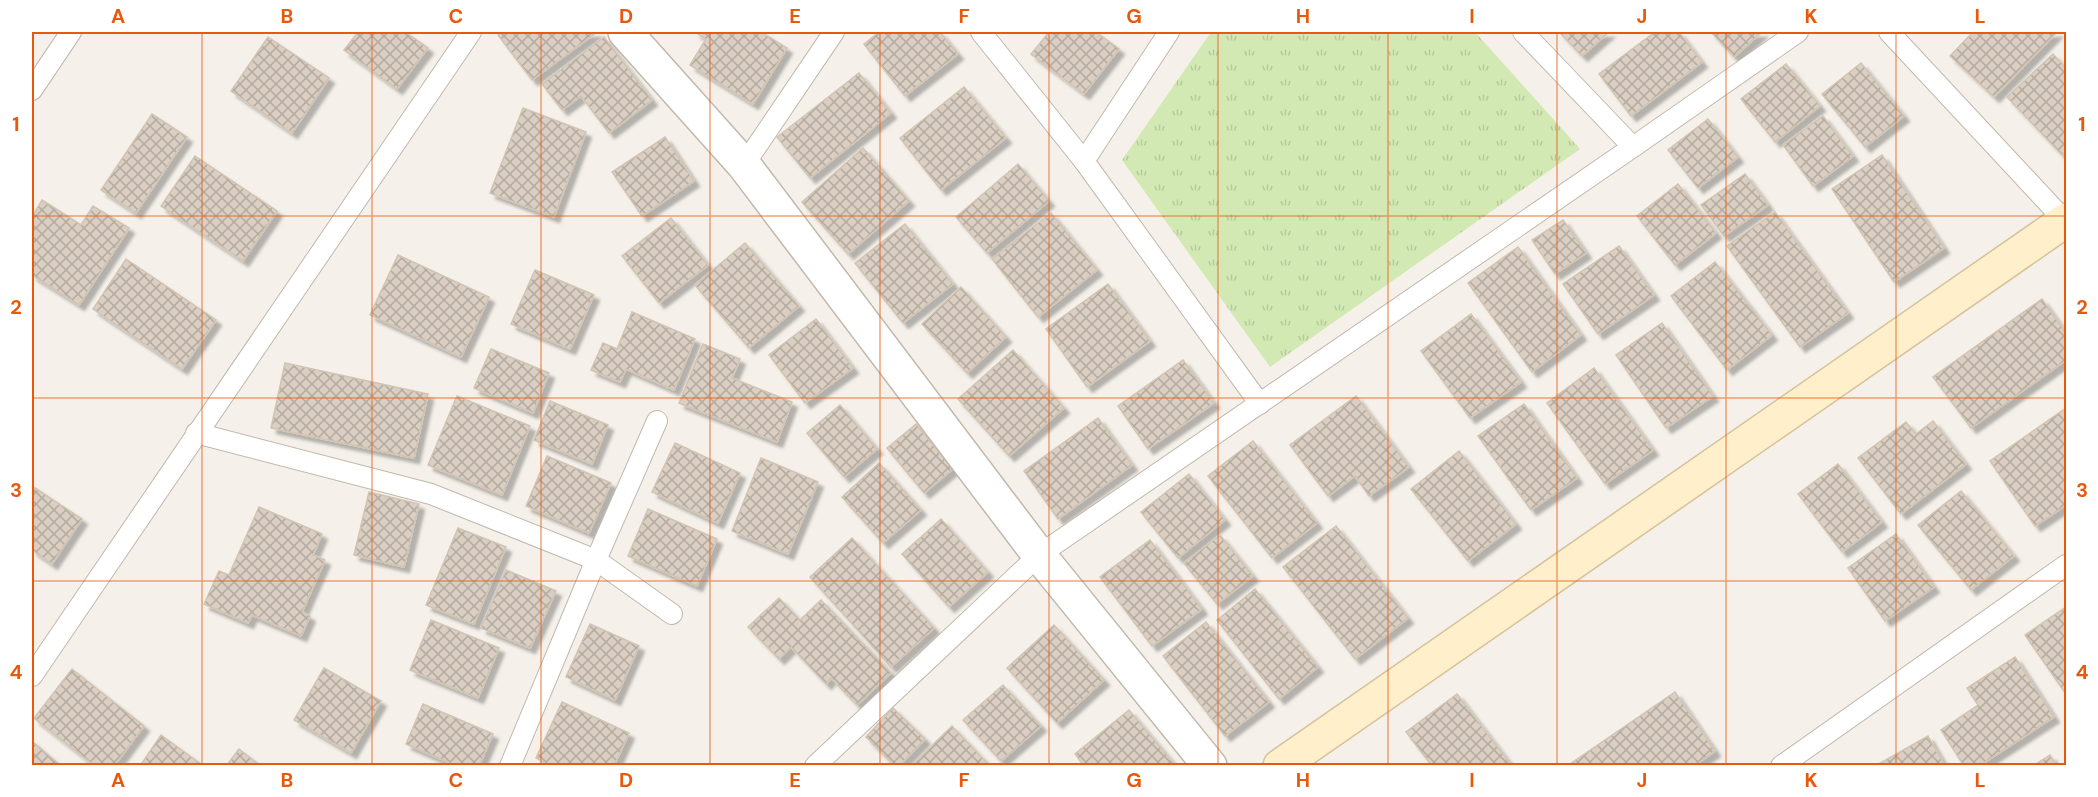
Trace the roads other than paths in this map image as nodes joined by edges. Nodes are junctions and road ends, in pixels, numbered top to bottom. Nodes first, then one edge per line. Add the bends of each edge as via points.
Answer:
1 (71, 32) edge
2 (471, 32) edge
3 (625, 32) edge
4 (834, 32) edge
5 (981, 32) edge
6 (1169, 32) edge
7 (1523, 32) edge
8 (1798, 32) edge
9 (1889, 32) edge
10 (32, 90) edge
11 (1633, 147) junction
12 (1084, 161) junction
13 (744, 165) junction
14 (2066, 221) edge
15 (1260, 404) junction
16 (657, 421) dead end
17 (196, 433) junction
18 (1039, 555) junction
19 (596, 560) junction
20 (2067, 565) edge
21 (672, 614) dead end
22 (32, 676) edge
23 (510, 765) edge
24 (815, 765) edge
25 (1210, 765) edge
26 (1280, 765) edge
27 (1781, 765) edge

1 - 10 lane
2 - 17 lane
3 - 13 street
4 - 13 lane
5 - 12 lane
6 - 12 lane
7 - 11 lane
8 - 11 lane
9 - 14 lane
11 - 15 lane
12 - 15 lane
13 - 18 street
14 - 26 street
15 - 18 lane
16 - 19 lane
17 - 19 lane via 431,494
17 - 22 lane
18 - 24 lane
18 - 25 street
19 - 21 lane
19 - 23 lane
20 - 27 lane

